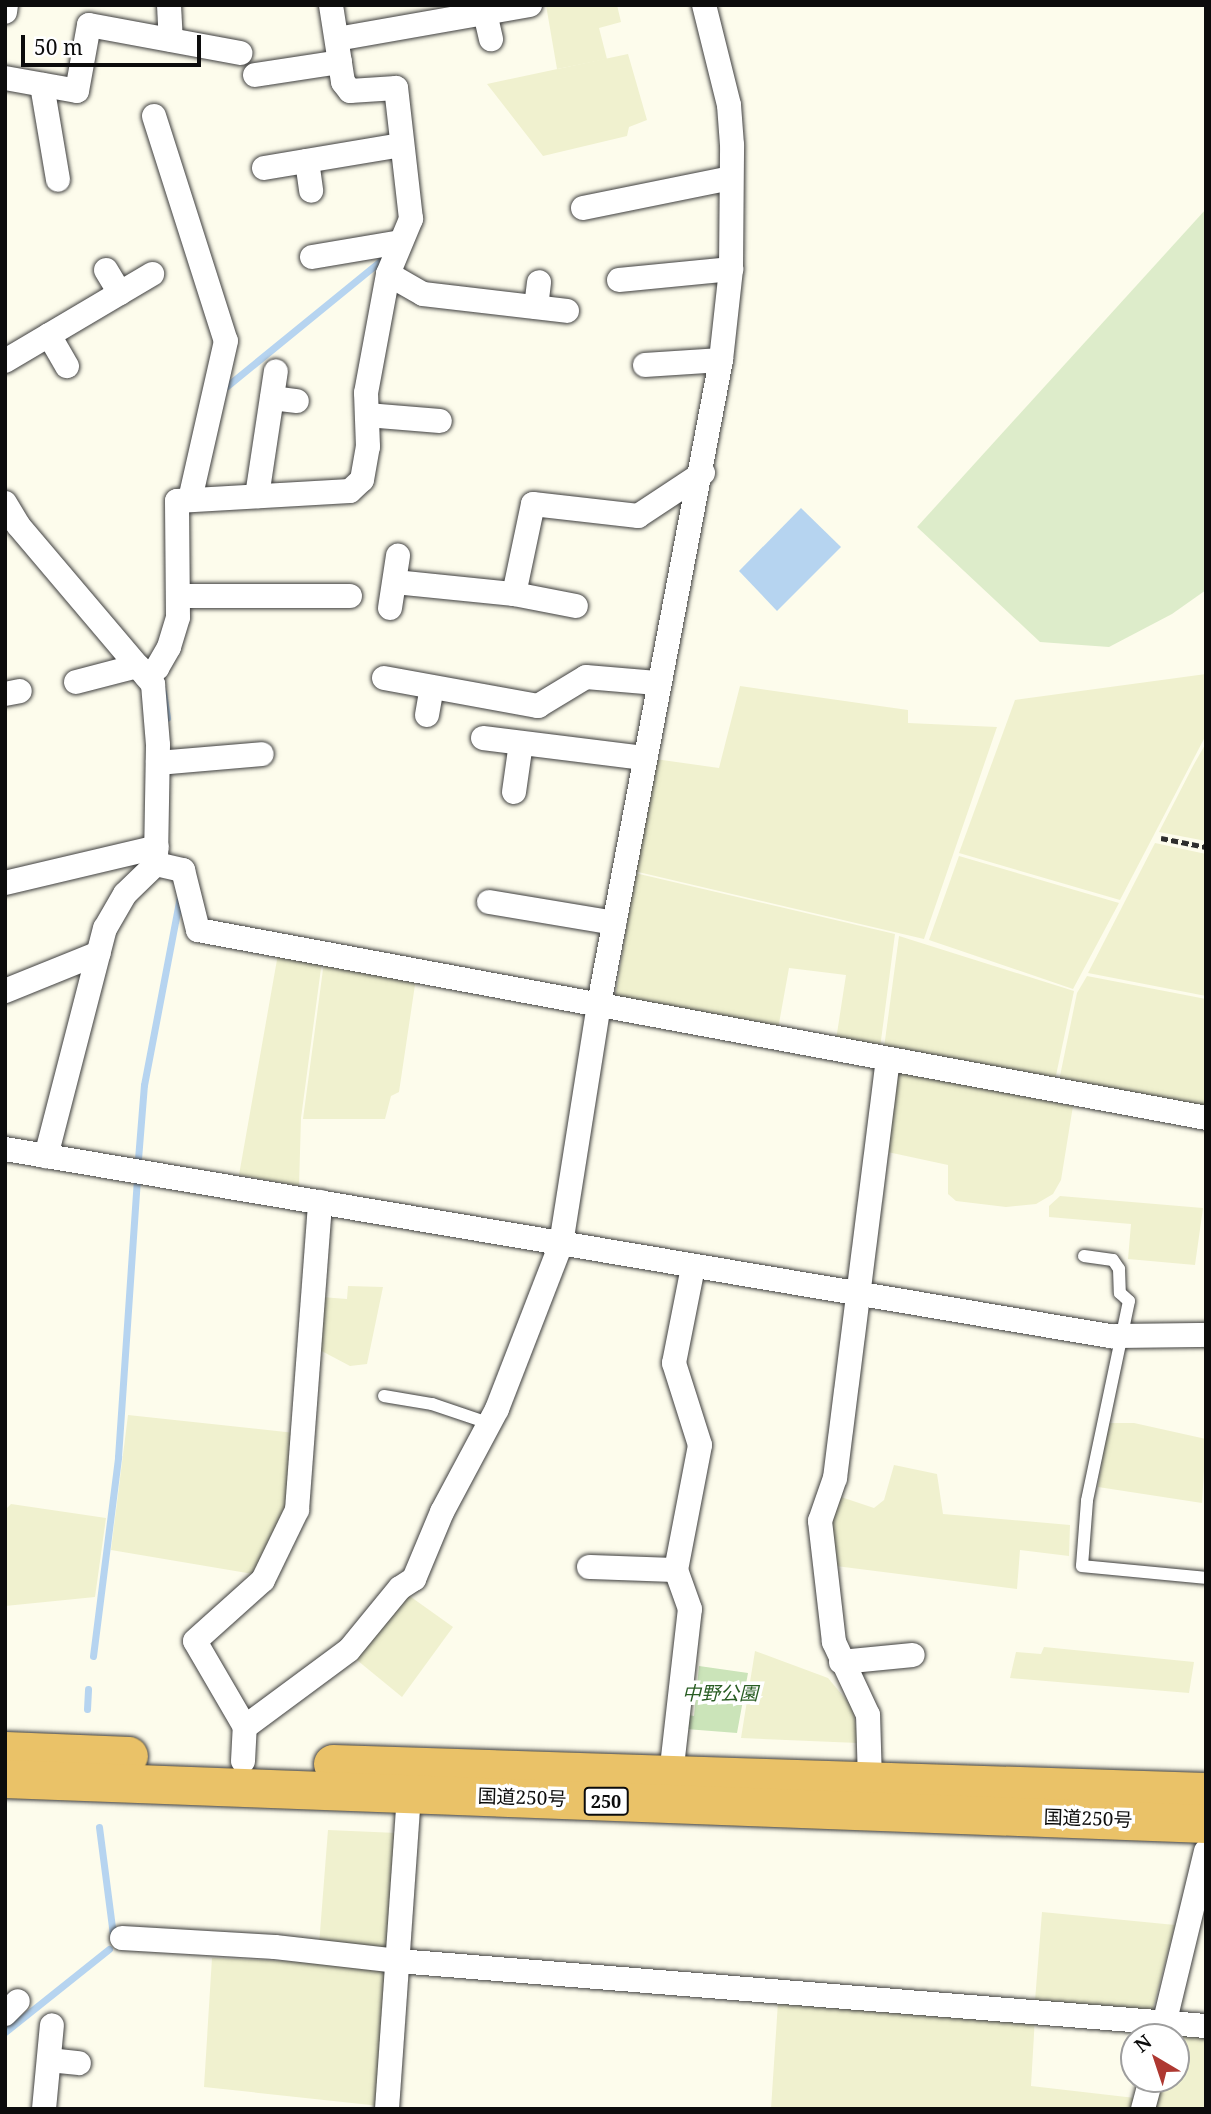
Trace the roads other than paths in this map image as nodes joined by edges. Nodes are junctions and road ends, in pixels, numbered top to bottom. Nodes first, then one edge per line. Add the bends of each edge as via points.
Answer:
1 (6, 5) edge
2 (169, 5) edge
3 (331, 5) edge
4 (530, 5) edge
5 (704, 5) edge
6 (5, 12) edge
7 (485, 13) junction
8 (491, 39) dead end
9 (171, 40) junction
10 (338, 50) junction
11 (240, 53) dead end
12 (255, 75) dead end
13 (5, 78) edge
14 (42, 85) junction
15 (154, 116) dead end
16 (402, 145) junction
17 (307, 161) junction
18 (264, 168) dead end
19 (731, 178) junction
20 (58, 180) dead end
21 (311, 191) dead end
22 (583, 208) dead end
23 (401, 243) junction
24 (312, 257) dead end
25 (106, 270) dead end
26 (731, 270) junction
27 (152, 274) dead end
28 (388, 274) junction
29 (619, 281) dead end
30 (539, 282) dead end
31 (120, 293) junction
32 (536, 307) junction
33 (568, 311) dead end
34 (49, 335) junction
35 (721, 360) junction
36 (5, 361) edge
37 (645, 365) dead end
38 (67, 366) dead end
39 (276, 371) dead end
40 (272, 398) junction
41 (297, 401) dead end
42 (367, 415) junction
43 (440, 421) dead end
44 (703, 473) junction
45 (257, 496) junction
46 (190, 500) junction
47 (5, 503) edge
48 (398, 556) dead end
49 (395, 582) junction
50 (514, 594) junction
51 (177, 596) junction
52 (350, 596) dead end
53 (576, 606) dead end
54 (390, 608) dead end
55 (142, 671) junction
56 (384, 678) dead end
57 (76, 682) dead end
58 (657, 682) junction
59 (432, 687) junction
60 (427, 715) dead end
61 (532, 724) junction
62 (483, 738) dead end
63 (262, 754) dead end
64 (644, 758) junction
65 (158, 763) junction
66 (514, 792) dead end
67 (157, 855) junction
68 (5, 883) edge
69 (489, 902) dead end
70 (614, 923) junction
71 (99, 953) junction
72 (5, 991) edge
73 (599, 1004) junction
74 (888, 1060) junction
75 (1206, 1118) edge
76 (5, 1149) edge
77 (46, 1156) junction
78 (320, 1202) junction
79 (561, 1244) junction
80 (1084, 1255) dead end
81 (693, 1267) junction
82 (861, 1296) junction
83 (1206, 1335) edge
84 (1122, 1338) junction
85 (384, 1396) dead end
86 (491, 1424) junction
87 (589, 1567) dead end
88 (676, 1570) junction
89 (1206, 1578) edge
90 (913, 1656) dead end
91 (841, 1662) junction
92 (244, 1744) junction
93 (5, 1751) edge
94 (671, 1775) junction
95 (5, 1779) edge
96 (870, 1782) junction
97 (1206, 1792) edge
98 (409, 1793) junction
99 (1206, 1824) edge
100 (1206, 1851) edge
101 (122, 1938) dead end
102 (398, 1961) junction
103 (1165, 2023) edge
104 (52, 2025) dead end
105 (1120, 2026) edge
106 (49, 2060) junction
107 (79, 2063) dead end
108 (44, 2109) edge
109 (387, 2109) edge

1 - 6 street
2 - 9 street
3 - 10 street
4 - 7 street
5 - 19 street via 729,105
7 - 8 street
7 - 10 street
9 - 11 street
9 - 14 street via 89,25 77,91
10 - 12 street
10 - 16 street via 343,82 350,91 396,88
13 - 14 street
14 - 20 street
15 - 46 street via 164,178 201,289 226,341 209,373
16 - 17 street
16 - 23 street via 411,219
17 - 18 street
17 - 21 street
19 - 22 street
19 - 26 street
23 - 24 street
23 - 28 street
25 - 31 street
26 - 29 street
26 - 35 street
27 - 31 street
28 - 32 street via 423,294
28 - 42 street via 366,393
30 - 32 street
31 - 34 street
32 - 33 street
34 - 36 street
34 - 38 street
35 - 37 street
35 - 44 street
39 - 40 street
40 - 41 street
40 - 45 street
42 - 43 street
42 - 45 street via 362,480 349,491
44 - 50 street via 638,516 533,503
44 - 58 street
45 - 46 street
46 - 51 street via 177,501
47 - 55 street via 18,525
48 - 49 street
49 - 50 street
49 - 54 street
50 - 53 street
51 - 52 street
51 - 55 street via 178,617 169,647 157,668
55 - 57 street
55 - 65 street via 153,684
56 - 59 street
58 - 61 street via 586,677
58 - 64 street
59 - 60 street
59 - 61 street
61 - 62 street
61 - 64 street
61 - 66 street
63 - 65 street
64 - 70 street
65 - 67 street
67 - 68 street
67 - 71 street via 113,910
67 - 73 street via 183,870 198,930
69 - 70 street via 519,897
70 - 73 street
71 - 72 street
71 - 77 street
73 - 74 street
73 - 79 street
74 - 75 street
74 - 82 street via 862,1246
76 - 77 street
77 - 78 street
78 - 79 street
78 - 92 street via 298,1510 263,1580 195,1641
79 - 81 street
79 - 86 street
80 - 84 lane via 1113,1260 1119,1269 1120,1293 1129,1301
81 - 82 street
81 - 88 street via 674,1363 699,1445
82 - 84 street
82 - 91 street via 835,1478 820,1521 834,1642
83 - 84 street
84 - 89 lane via 1087,1501 1082,1566
85 - 86 lane via 432,1404
86 - 92 street via 442,1512 414,1579 400,1588 349,1650
87 - 88 street
88 - 94 street via 690,1609
90 - 91 street
91 - 96 street via 860,1690 868,1715
92 - 93 highway, 国道250号 / 250
92 - 94 highway, 国道250号 / 250
94 - 96 highway, 国道250号 / 250
95 - 98 highway, 国道250号 / 250
96 - 97 highway, 国道250号 / 250
98 - 99 highway, 国道250号 / 250
98 - 102 street
100 - 103 street
101 - 102 street via 275,1947
102 - 105 street
102 - 109 street
104 - 106 street
106 - 107 street
106 - 108 street

